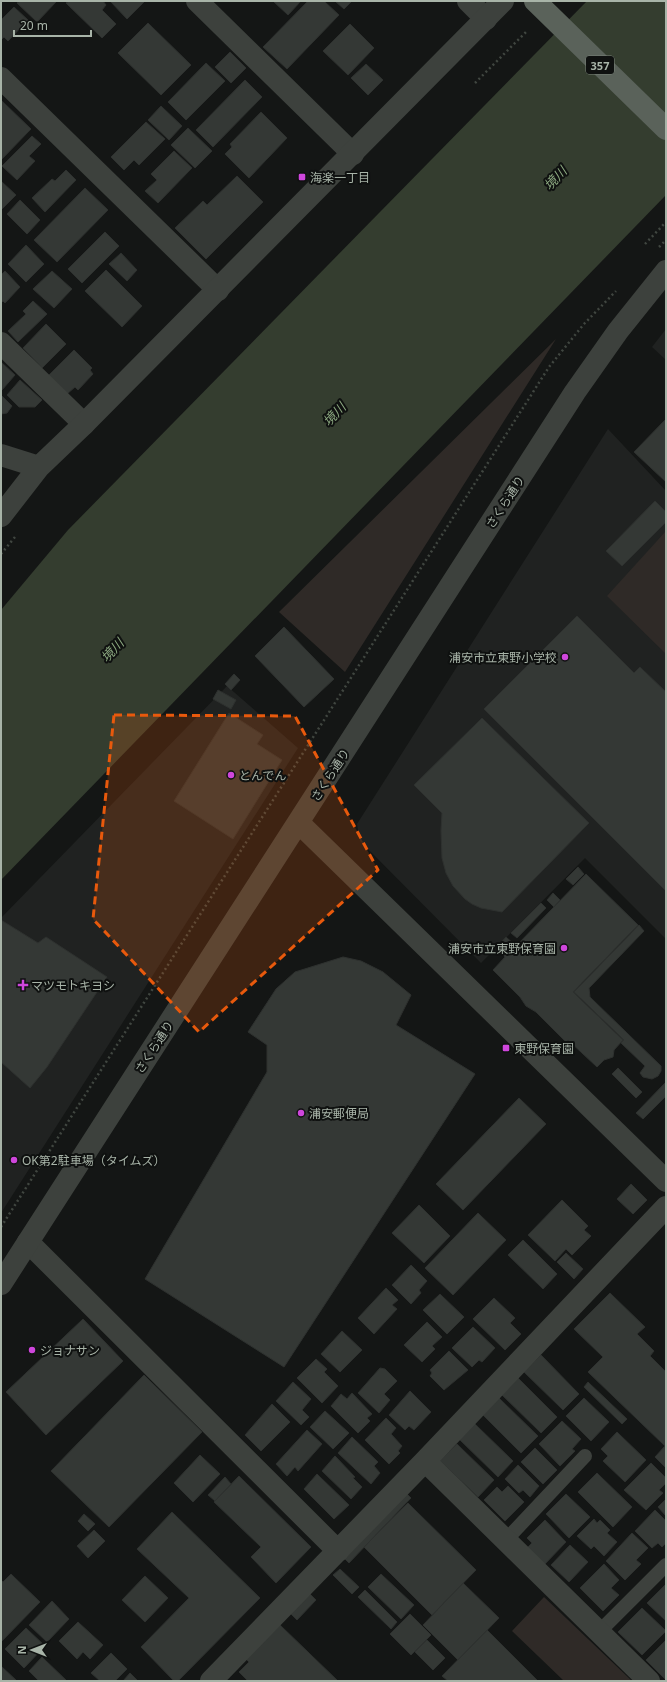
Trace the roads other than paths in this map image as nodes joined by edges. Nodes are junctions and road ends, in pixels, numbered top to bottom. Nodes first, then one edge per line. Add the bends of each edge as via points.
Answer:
1 (196, 1) edge
2 (468, 1) edge
3 (503, 1) edge
4 (535, 1) edge
5 (486, 19) junction
6 (1, 78) edge
7 (666, 129) edge
8 (353, 154) junction
9 (666, 271) edge
10 (218, 290) junction
11 (1, 343) edge
12 (84, 424) junction
13 (1, 454) edge
14 (39, 467) junction
15 (1, 516) edge
16 (299, 823) junction
17 (663, 1172) edge
18 (666, 1207) edge
19 (28, 1242) junction
20 (1, 1284) edge
21 (585, 1456) dead end
22 (425, 1461) junction
23 (505, 1541) junction
24 (338, 1551) junction
25 (666, 1565) edge
26 (599, 1632) junction
27 (211, 1681) edge
28 (649, 1681) edge

1 - 8 street
2 - 5 street
3 - 5 street
4 - 7 highway, 357
5 - 8 street
6 - 10 street
8 - 10 street
9 - 16 street, さくら通り via 618,331 575,392
10 - 12 street
11 - 12 street
12 - 14 street
13 - 14 street
14 - 15 street
16 - 17 street
16 - 19 street, さくら通り
18 - 22 street
19 - 20 street, さくら通り
19 - 24 street
21 - 23 lane
22 - 23 street
22 - 24 street
23 - 26 street
24 - 27 street
25 - 26 lane
26 - 28 street

